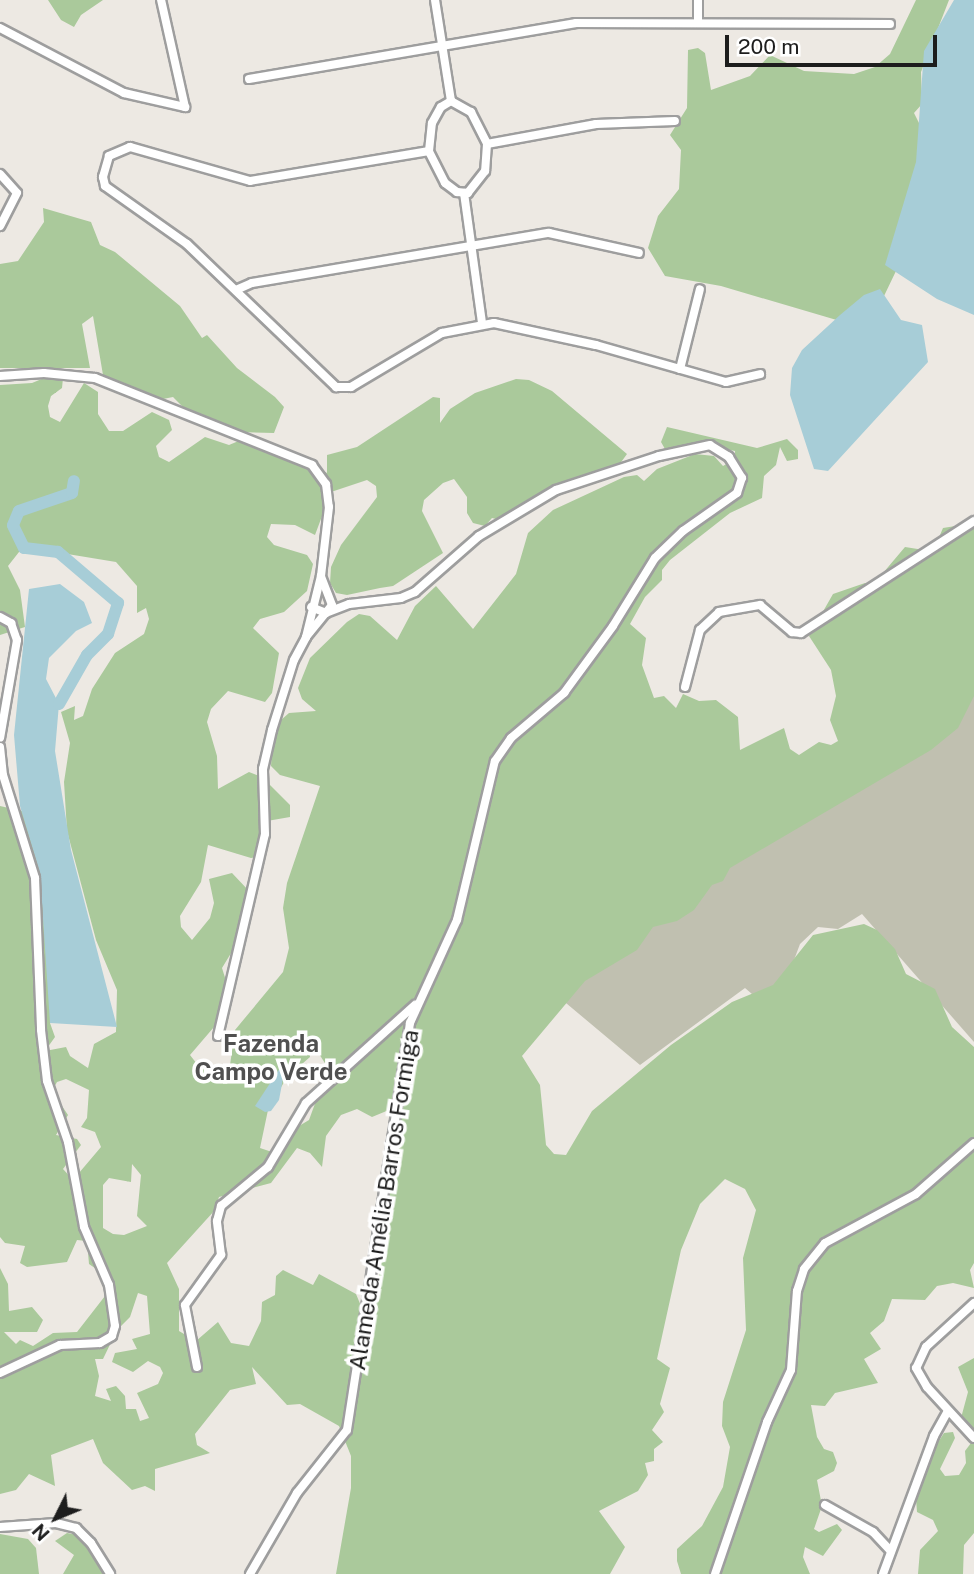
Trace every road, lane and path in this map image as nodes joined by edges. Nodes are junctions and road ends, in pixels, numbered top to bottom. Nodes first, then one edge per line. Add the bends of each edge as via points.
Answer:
1 (161, 0) edge
2 (435, 0) edge
3 (698, 0) edge
4 (698, 21) junction
5 (890, 24) dead end
6 (0, 28) edge
7 (442, 46) junction
8 (250, 79) dead end
9 (451, 101) junction
10 (675, 121) dead end
11 (487, 144) junction
12 (429, 151) junction
13 (0, 174) edge
14 (464, 193) junction
15 (0, 226) edge
16 (472, 245) junction
17 (639, 253) dead end
18 (701, 289) dead end
19 (236, 290) junction
20 (482, 323) junction
21 (680, 369) junction
22 (760, 374) dead end
23 (0, 376) edge
24 (974, 521) edge
25 (321, 576) junction
26 (315, 592) junction
27 (329, 596) junction
28 (349, 604) junction
29 (311, 607) junction
30 (326, 613) junction
31 (0, 618) edge
32 (306, 636) junction
33 (684, 687) dead end
34 (0, 738) edge
35 (0, 747) edge
36 (417, 1003) junction
37 (218, 1036) dead end
38 (974, 1143) edge
39 (974, 1303) edge
40 (197, 1367) dead end
41 (0, 1373) edge
42 (948, 1411) junction
43 (974, 1438) edge
44 (825, 1505) dead end
45 (0, 1527) edge
46 (891, 1551) junction
47 (110, 1574) edge
48 (250, 1574) edge
49 (715, 1574) edge
50 (883, 1574) edge

1 - 6 street via 184,107 124,93
2 - 7 street
3 - 4 street
4 - 5 street
4 - 7 street via 576,23
7 - 8 street
7 - 9 street
9 - 11 street via 461,103 476,118
9 - 12 street via 441,107 432,123
10 - 11 street via 596,124
11 - 14 street via 482,178 475,190
12 - 14 street via 440,178 453,191
12 - 19 street via 250,181 130,146 109,156 102,173 105,186 187,244
13 - 15 street via 17,192
14 - 16 street
16 - 17 street via 554,233
16 - 19 street
16 - 20 street
18 - 21 street
19 - 20 street via 329,384 339,388 351,387 442,333
20 - 21 street via 527,328
21 - 22 street via 730,383
23 - 25 street via 44,373 95,378 301,458 320,473 328,494
24 - 33 street via 801,633 792,632 760,605 719,612 700,630
25 - 26 street
25 - 27 street
26 - 27 street, Alameda Amélia Barros Formiga
26 - 29 street
27 - 28 street, Alameda Amélia Barros Formiga
27 - 30 street via 332,605
28 - 30 street, Alameda Amélia Barros Formiga
28 - 36 street, Alameda Amélia Barros Formiga via 386,602 415,592 479,536 577,482 695,445 720,450 741,478 737,493 683,531 655,558 614,626 564,693 501,751 488,781 457,920
29 - 30 street
29 - 32 street
30 - 32 street
31 - 34 street via 11,623 17,640
32 - 37 street via 280,700 263,769 265,834
35 - 41 street via 3,775 35,878 40,1030 47,1081 68,1142 84,1227 110,1285 116,1326 112,1336 100,1343 60,1345
36 - 40 street via 306,1103 268,1167 221,1206 217,1221 221,1255 185,1305
36 - 48 street, Alameda Amélia Barros Formiga via 407,1039 347,1430 297,1493
38 - 49 street via 916,1194 825,1243 804,1269 797,1291 791,1370 767,1422
39 - 42 street via 926,1347 916,1368
42 - 43 street
42 - 46 street via 934,1436
44 - 46 street via 873,1532
45 - 47 street via 56,1523 76,1528
46 - 50 street

